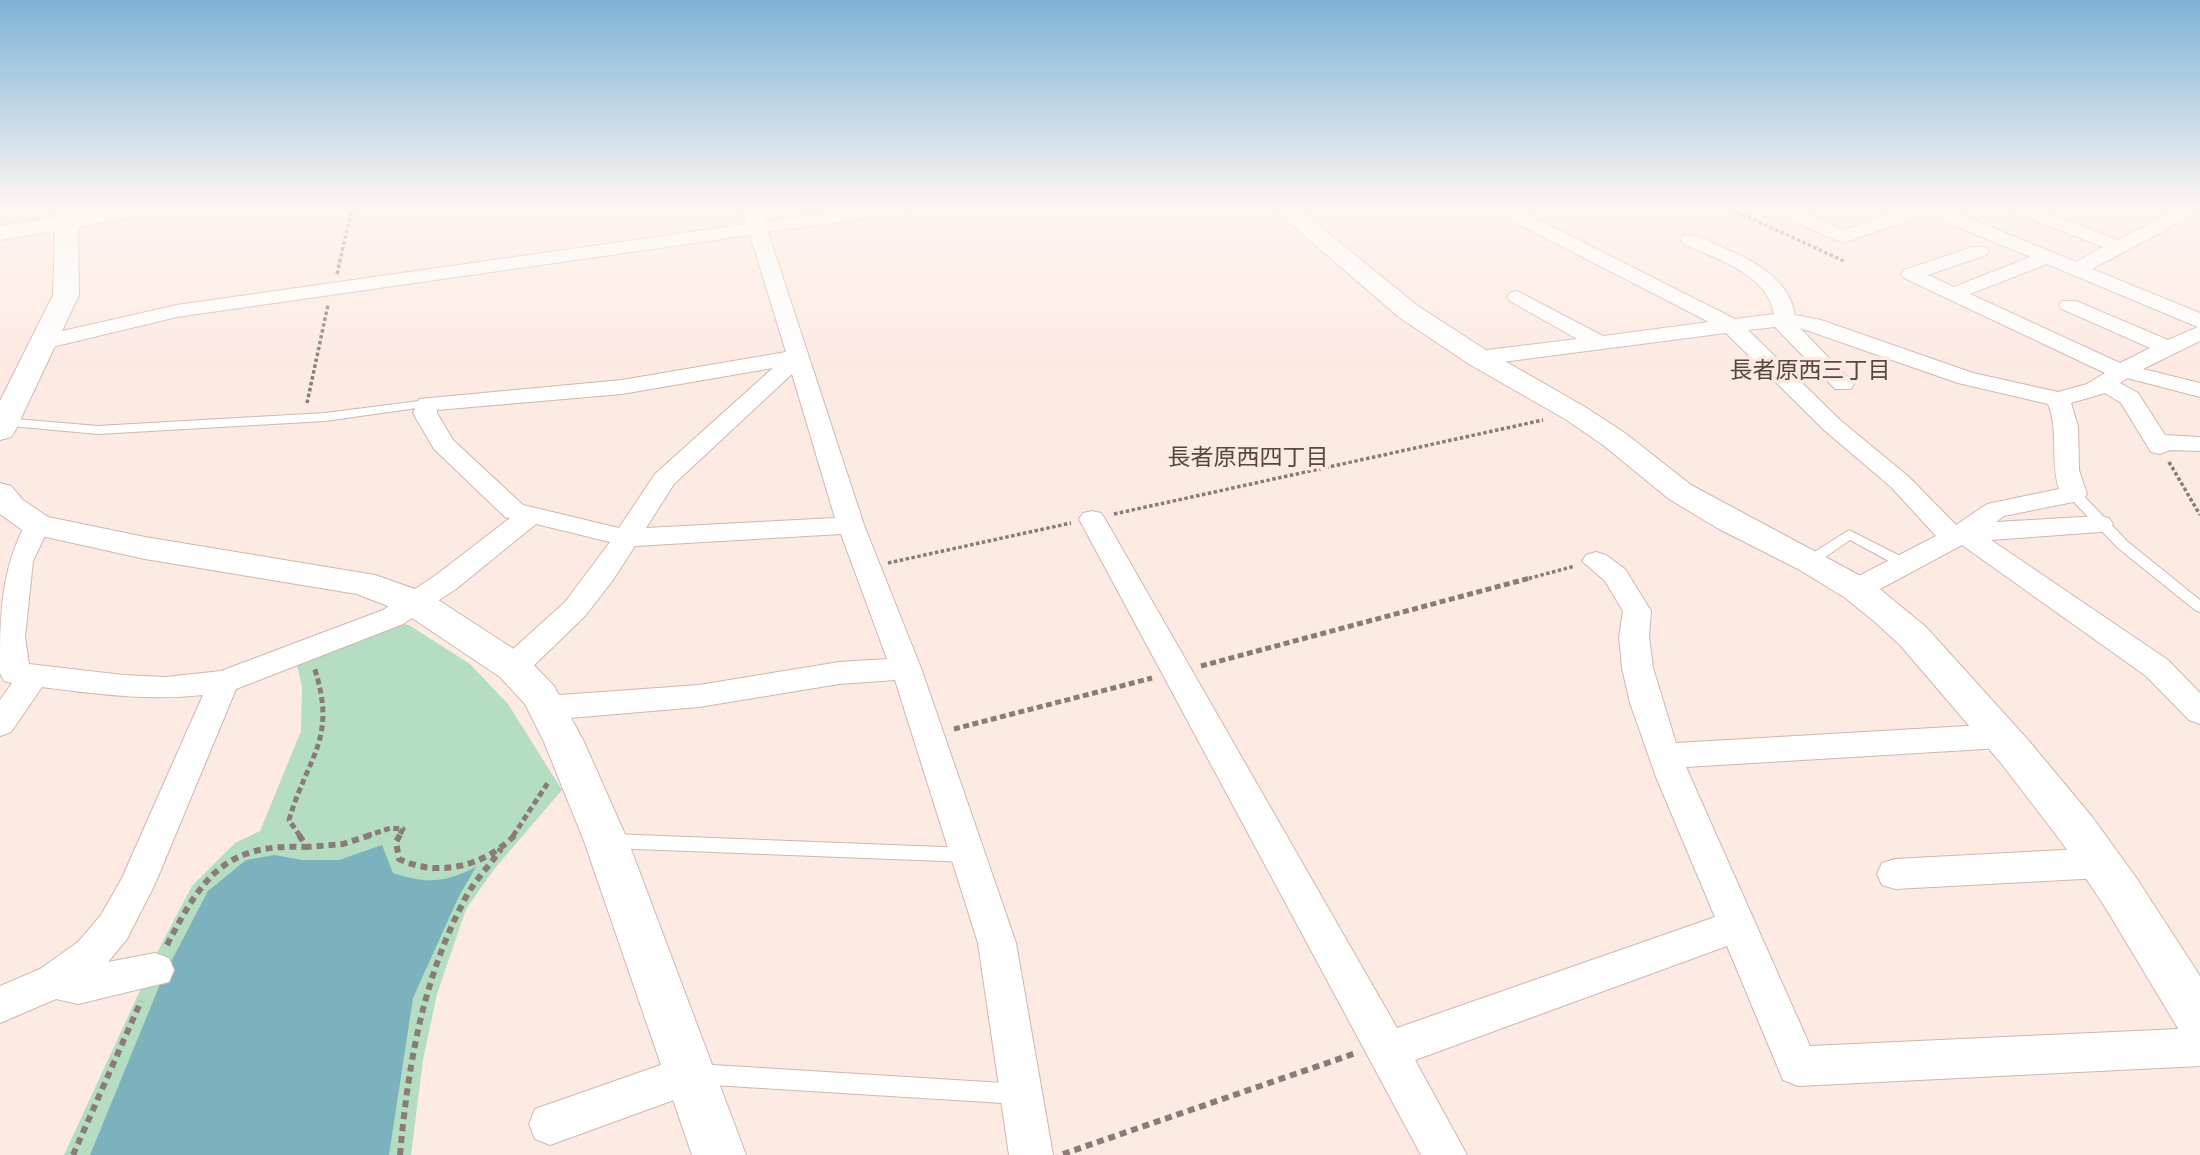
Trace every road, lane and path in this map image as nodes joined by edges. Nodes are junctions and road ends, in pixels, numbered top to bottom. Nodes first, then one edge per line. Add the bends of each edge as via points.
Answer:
1 (68, 261) edge
2 (340, 261) edge
3 (500, 261) edge
4 (767, 261) edge
5 (1347, 261) edge
6 (1605, 261) edge
7 (1733, 261) edge
8 (1950, 261) edge
9 (2038, 261) edge
10 (2057, 261) edge
11 (2092, 261) edge
12 (2077, 269) junction
13 (331, 290) junction
14 (1953, 293) junction
15 (1517, 297) dead end
16 (2069, 306) dead end
17 (1786, 319) junction
18 (2200, 321) edge
19 (1730, 325) junction
20 (2200, 333) edge
21 (44, 342) junction
22 (1598, 342) junction
23 (2168, 348) junction
24 (797, 357) junction
25 (1479, 358) junction
26 (2113, 377) junction
27 (1843, 384) dead end
28 (2200, 390) edge
29 (2058, 399) junction
30 (427, 404) junction
31 (1575, 413) junction
32 (304, 417) junction
33 (2, 427) edge
34 (2158, 444) junction
35 (2200, 444) edge
36 (0, 493) edge
37 (2074, 494) junction
38 (532, 514) junction
39 (2200, 515) edge
40 (1092, 519) junction
41 (2100, 523) junction
42 (37, 525) junction
43 (851, 525) junction
44 (1958, 535) junction
45 (626, 538) junction
46 (1596, 561) joint
47 (1811, 561) junction
48 (1905, 564) junction
49 (867, 567) junction
50 (1857, 589) junction
51 (416, 603) junction
52 (2200, 607) edge
53 (306, 651) junction
54 (513, 667) junction
55 (906, 668) junction
56 (1177, 672) junction
57 (34, 676) junction
58 (224, 682) junction
59 (546, 708) junction
60 (2200, 712) edge
61 (0, 724) edge
62 (928, 736) junction
63 (2001, 736) junction
64 (569, 753) junction
65 (1666, 756) junction
66 (606, 841) junction
67 (503, 847) junction
68 (968, 855) junction
69 (2101, 863) junction
70 (1895, 874) dead end
71 (1737, 926) junction
72 (155, 970) dead end
73 (54, 982) junction
74 (0, 1005) edge
75 (2200, 1019) edge
76 (1385, 1047) junction
77 (2200, 1047) edge
78 (692, 1074) junction
79 (1021, 1094) junction
80 (550, 1124) dead end
81 (400, 1155) edge
82 (719, 1155) edge
83 (1031, 1155) edge
84 (1059, 1155) edge
85 (1446, 1155) edge

1 - 21 street via 66,295
2 - 13 path
3 - 13 street
4 - 24 street
5 - 25 street via 1409,312
6 - 19 street
7 - 17 street via 1760,274 1786,312
8 - 14 street via 1912,274
9 - 14 street
10 - 12 street
11 - 12 street
12 - 18 street
13 - 21 street via 177,312
13 - 32 path
14 - 26 street via 2102,365
15 - 22 street
16 - 23 street
17 - 19 street
17 - 27 street via 1786,327
17 - 29 street via 1966,378
19 - 22 street
19 - 44 street via 1832,425
20 - 23 street
21 - 33 street
22 - 25 street
23 - 26 street
24 - 30 street via 622,387
24 - 43 street
24 - 45 street via 664,479
25 - 31 street
26 - 28 street
26 - 29 street via 2095,389
26 - 34 street
29 - 37 street via 2065,415 2066,466
30 - 32 lane
30 - 38 street via 425,412 443,444 514,510
31 - 40 path
31 - 47 street via 1680,492
32 - 33 lane via 98,430
34 - 35 street
34 - 39 path
36 - 42 street
37 - 41 lane
37 - 44 street via 1996,510
38 - 45 street
38 - 51 street
40 - 49 path
40 - 56 street
41 - 44 street
41 - 52 lane
42 - 51 street via 145,548 363,583
42 - 57 street via 19,561 10,638 15,673
43 - 45 street
43 - 49 street
44 - 48 street
44 - 60 street via 2157,668
45 - 54 street via 575,608
46 - 56 path
46 - 65 street via 1615,575 1637,611 1639,677
47 - 48 lane via 1849,534
47 - 50 street
48 - 50 street
49 - 55 street
50 - 63 street via 1913,636
51 - 53 street via 393,617
51 - 54 street
53 - 58 street
53 - 67 path via 316,671 325,713 319,750 293,801 289,820 307,847 342,844 391,828 403,829 396,842 399,859 412,867 436,870 471,862
54 - 59 street
55 - 59 street via 699,696
55 - 62 street
56 - 62 path
56 - 76 street
57 - 58 street via 123,687
57 - 61 street
58 - 73 street via 114,927 90,954
59 - 64 street
62 - 68 street
63 - 65 street
63 - 69 street
64 - 66 street
64 - 67 path
65 - 71 street
66 - 68 lane
66 - 78 street
67 - 81 path via 468,894 441,949 422,1008 404,1104
68 - 79 street via 998,943
69 - 70 street
69 - 75 street
71 - 76 street
71 - 77 street via 1798,1066
72 - 73 street via 78,986
73 - 74 street
76 - 84 path
76 - 85 street
78 - 79 lane
78 - 80 street
78 - 82 street
79 - 83 street

